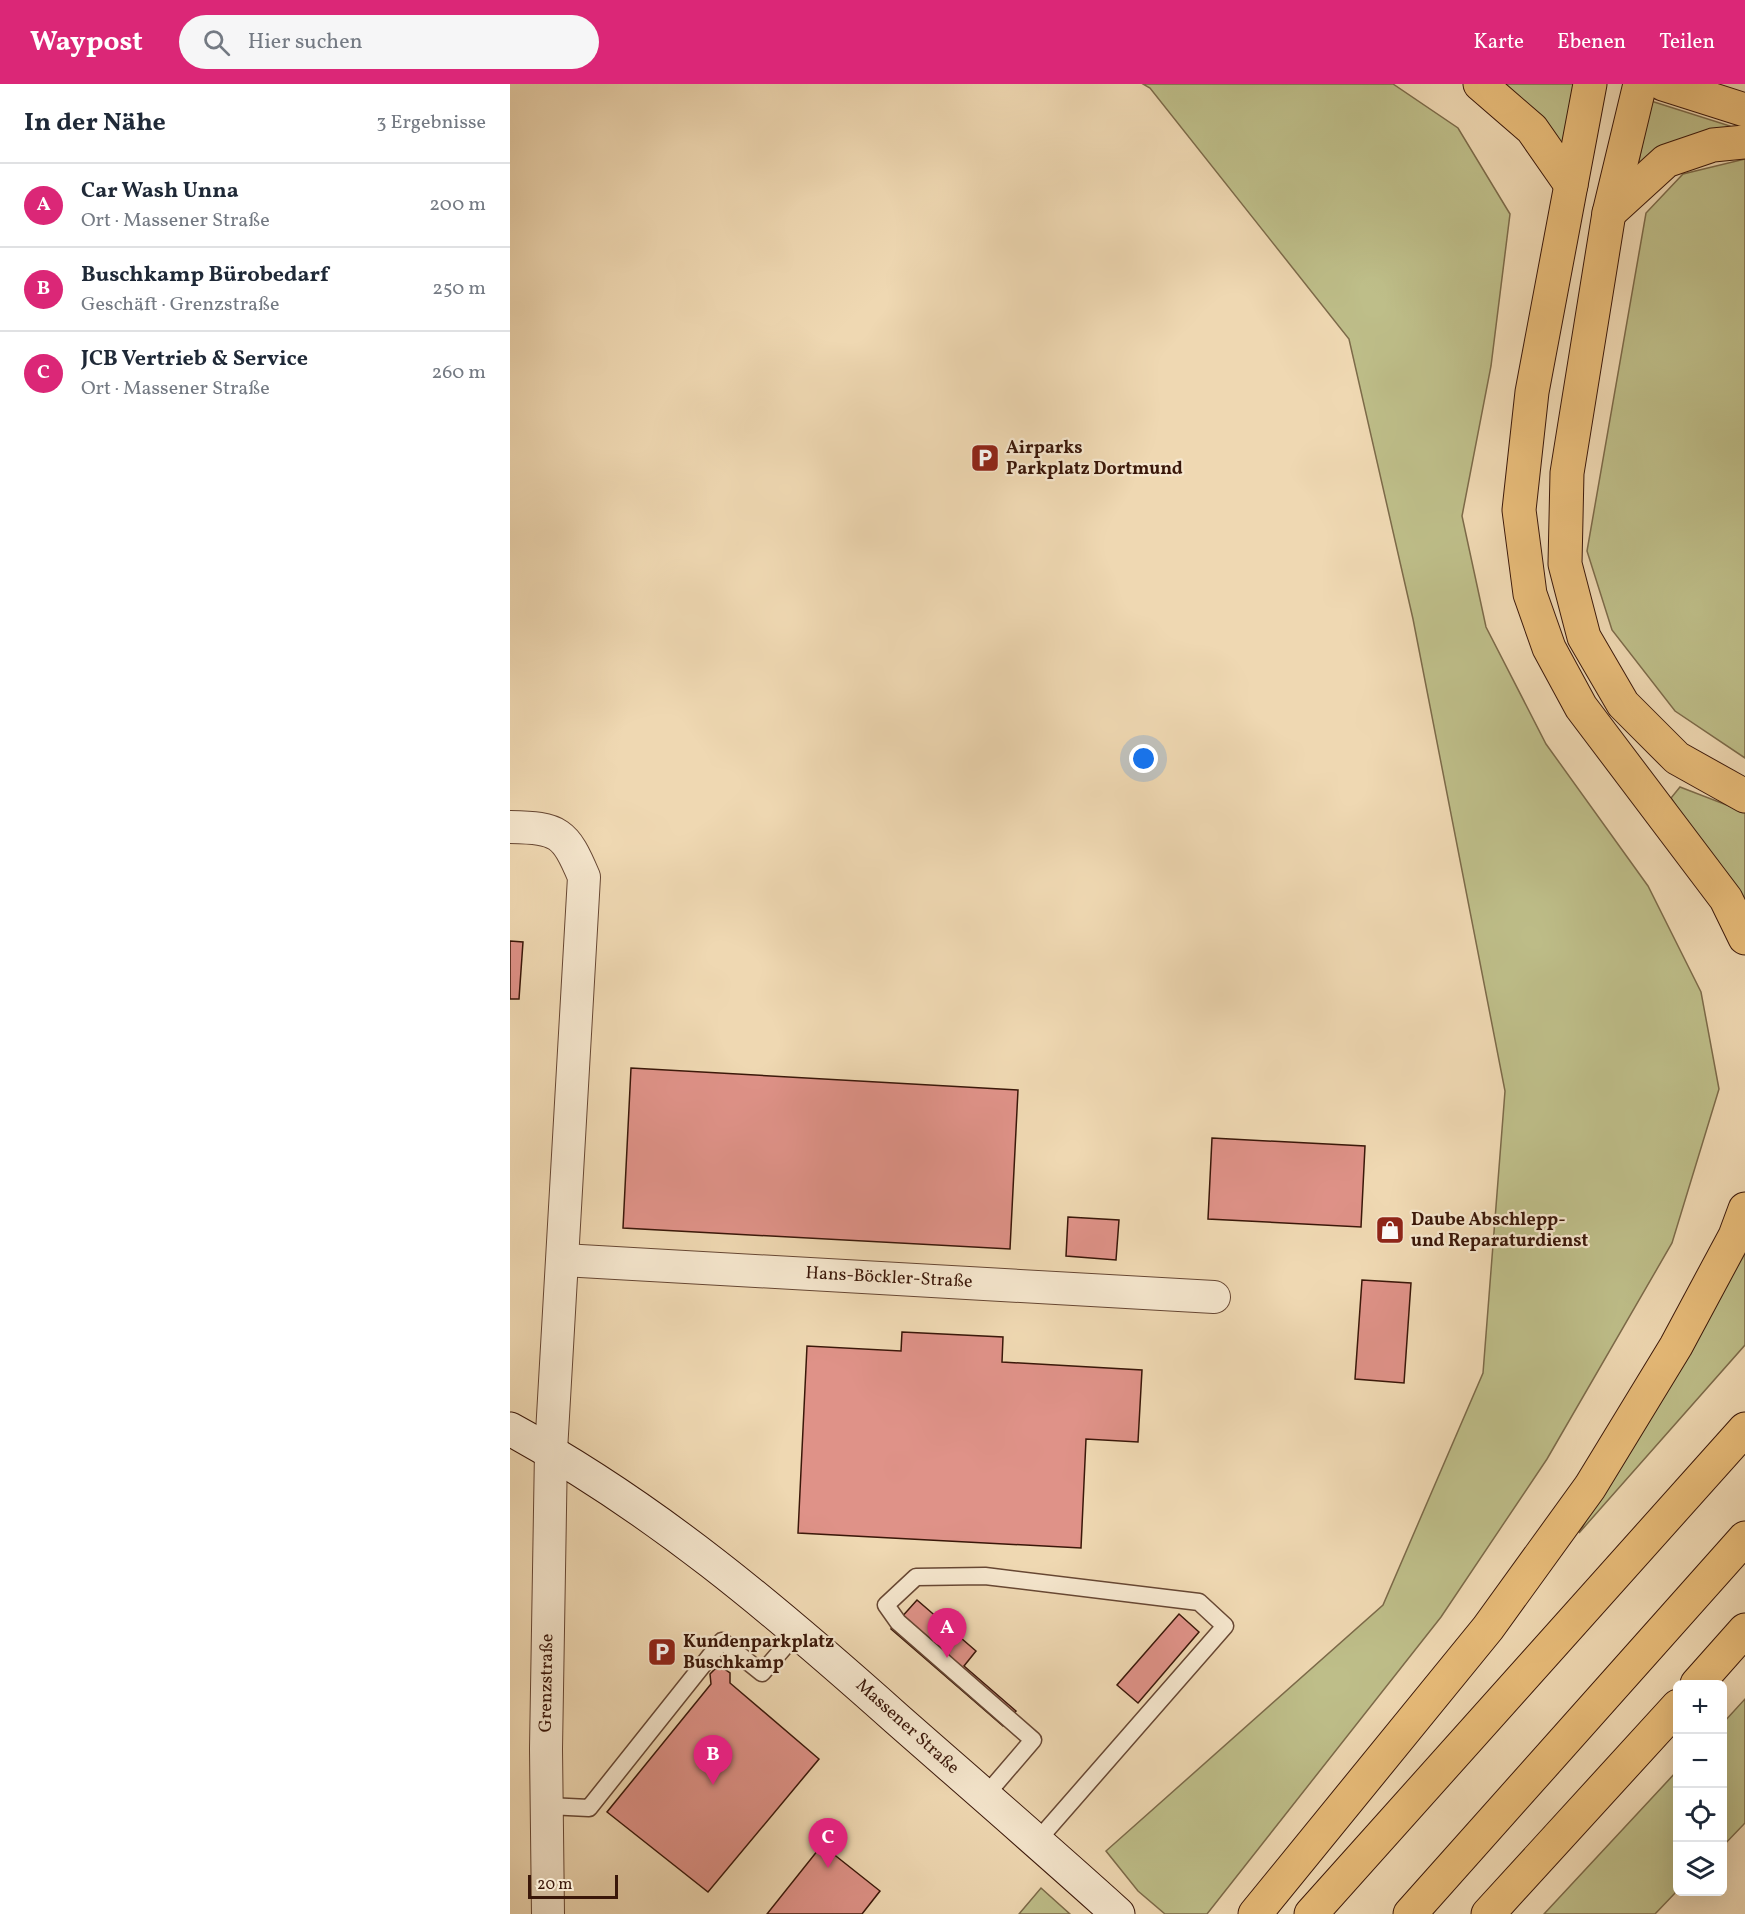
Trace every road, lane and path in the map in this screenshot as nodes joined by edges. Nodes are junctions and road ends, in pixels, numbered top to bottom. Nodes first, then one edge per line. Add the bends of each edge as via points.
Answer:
1 (1480, 84) edge
2 (1590, 84) edge
3 (1640, 84) edge
4 (1663, 84) edge
5 (1745, 110) edge
6 (1745, 142) edge
7 (1571, 184) junction
8 (1609, 213) junction
9 (1745, 795) edge
10 (510, 827) edge
11 (1745, 938) edge
12 (1745, 1209) edge
13 (563, 1260) junction
14 (1214, 1297) dead end
15 (510, 1429) edge
16 (1745, 1429) edge
17 (551, 1451) junction
18 (1745, 1538) edge
19 (799, 1630) junction
20 (1745, 1630) edge
21 (1701, 1680) edge
22 (1673, 1710) edge
23 (985, 1796) junction
24 (548, 1806) junction
25 (1037, 1841) junction
26 (548, 1914) edge
27 (1118, 1914) edge
28 (1255, 1914) edge
29 (1311, 1914) edge
30 (1410, 1914) edge
31 (1488, 1914) edge

1 - 7 main road via 1532,129
2 - 7 main road
3 - 8 main road
4 - 5 main road
6 - 8 main road via 1713,145 1666,161
7 - 11 main road via 1532,392 1519,510 1530,594 1549,648 1581,707 1725,899
8 - 9 main road via 1567,473 1565,564 1584,637 1623,704 1677,758
10 - 13 street via 555,832 571,845 584,877
12 - 28 main road via 1735,1236 1676,1346 1590,1487 1488,1628
13 - 14 street, Hans-Böckler-Straße
13 - 17 street
15 - 17 main road, Massener Straße
16 - 29 main road
17 - 19 main road, Massener Straße via 695,1548
17 - 24 street, Grenzstraße
18 - 30 main road
19 - 23 main road, Massener Straße
19 - 24 lane via 762,1673 722,1641 589,1808
20 - 21 main road
22 - 31 main road
23 - 25 main road, Massener Straße
23 - 25 lane via 1033,1740 898,1622 886,1605 916,1577 985,1576 1199,1602 1225,1626
24 - 26 street, Grenzstraße
25 - 27 main road, Massener Straße

